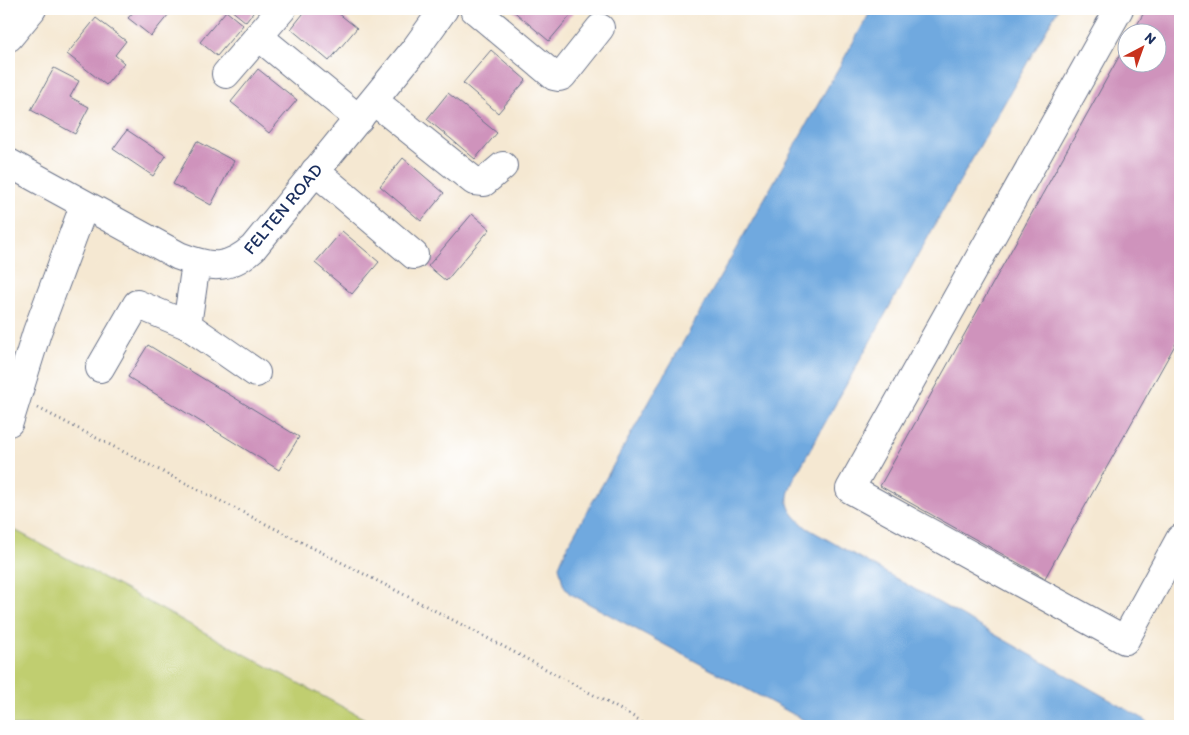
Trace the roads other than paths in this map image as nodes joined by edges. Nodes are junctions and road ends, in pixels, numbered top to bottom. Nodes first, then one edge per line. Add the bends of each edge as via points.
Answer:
1 (32, 9) edge
2 (282, 9) edge
3 (444, 9) edge
4 (474, 9) edge
5 (1119, 9) edge
6 (600, 28) dead end
7 (258, 36) junction
8 (9, 37) edge
9 (226, 74) dead end
10 (366, 110) junction
11 (9, 163) edge
12 (503, 166) dead end
13 (315, 171) junction
14 (84, 206) junction
15 (414, 255) dead end
16 (196, 263) junction
17 (187, 325) junction
18 (100, 368) dead end
19 (256, 372) dead end
20 (9, 422) edge
21 (1180, 539) edge

1 - 8 street
2 - 7 street
3 - 10 street, FELTEN ROAD
4 - 6 street via 559,78
5 - 21 street via 850,489 1125,640
7 - 9 street
7 - 10 street
10 - 12 street via 474,181 484,182
10 - 13 street, FELTEN ROAD
11 - 14 street, FELTEN ROAD
13 - 15 street
13 - 16 street, FELTEN ROAD via 253,248 242,257 212,266
14 - 16 street, FELTEN ROAD
14 - 20 street via 37,332
16 - 17 street
17 - 18 street via 137,304
17 - 19 street

